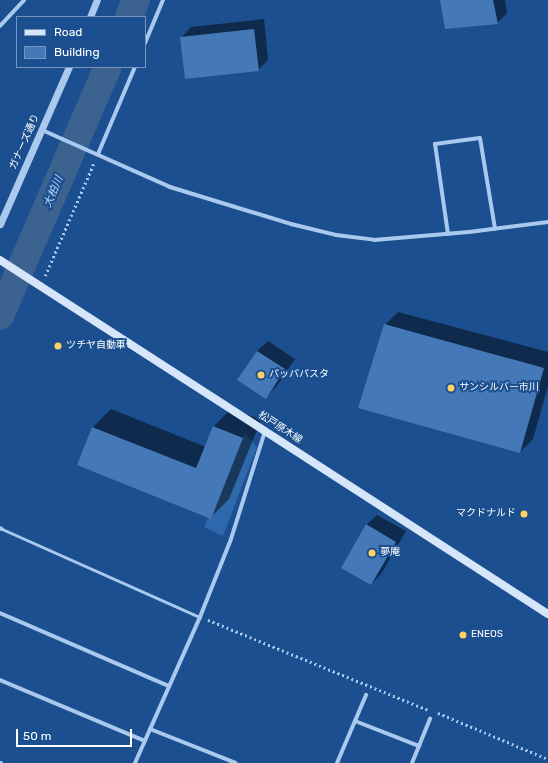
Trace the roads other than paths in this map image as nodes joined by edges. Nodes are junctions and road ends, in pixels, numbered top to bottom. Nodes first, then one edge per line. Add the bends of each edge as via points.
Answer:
1 (24, 0) edge
2 (97, 0) edge
3 (163, 0) edge
4 (90, 16) edge
5 (0, 26) edge
6 (146, 41) edge
7 (68, 68) edge
8 (135, 68) edge
9 (42, 130) junction
10 (98, 154) junction
11 (548, 222) edge
12 (0, 224) edge
13 (495, 229) junction
14 (448, 234) junction
15 (0, 260) edge
16 (265, 430) junction
17 (1, 529) edge
18 (0, 613) edge
19 (548, 614) edge
20 (200, 617) junction
21 (0, 680) edge
22 (169, 686) junction
23 (366, 695) dead end
24 (430, 719) dead end
25 (355, 720) junction
26 (150, 729) junction
27 (145, 741) junction
28 (419, 746) junction
29 (135, 763) edge
30 (236, 763) edge
31 (337, 763) edge
32 (412, 763) edge

1 - 5 street
2 - 4 street
3 - 6 street
7 - 9 street, ガナーズ通り
8 - 10 street
9 - 10 street
9 - 12 street, ガナーズ通り
10 - 14 street via 170,187 336,235 374,240
11 - 13 street
13 - 14 street
13 - 14 street via 480,138 435,144
15 - 16 main road, 松戸原木線
16 - 19 main road, 松戸原木線
16 - 20 street via 231,539
17 - 20 lane
18 - 22 street
20 - 22 street
21 - 27 street
22 - 26 street
23 - 25 street
24 - 28 street
25 - 28 street
25 - 31 street
26 - 27 street
26 - 30 street
27 - 29 street
28 - 32 street

